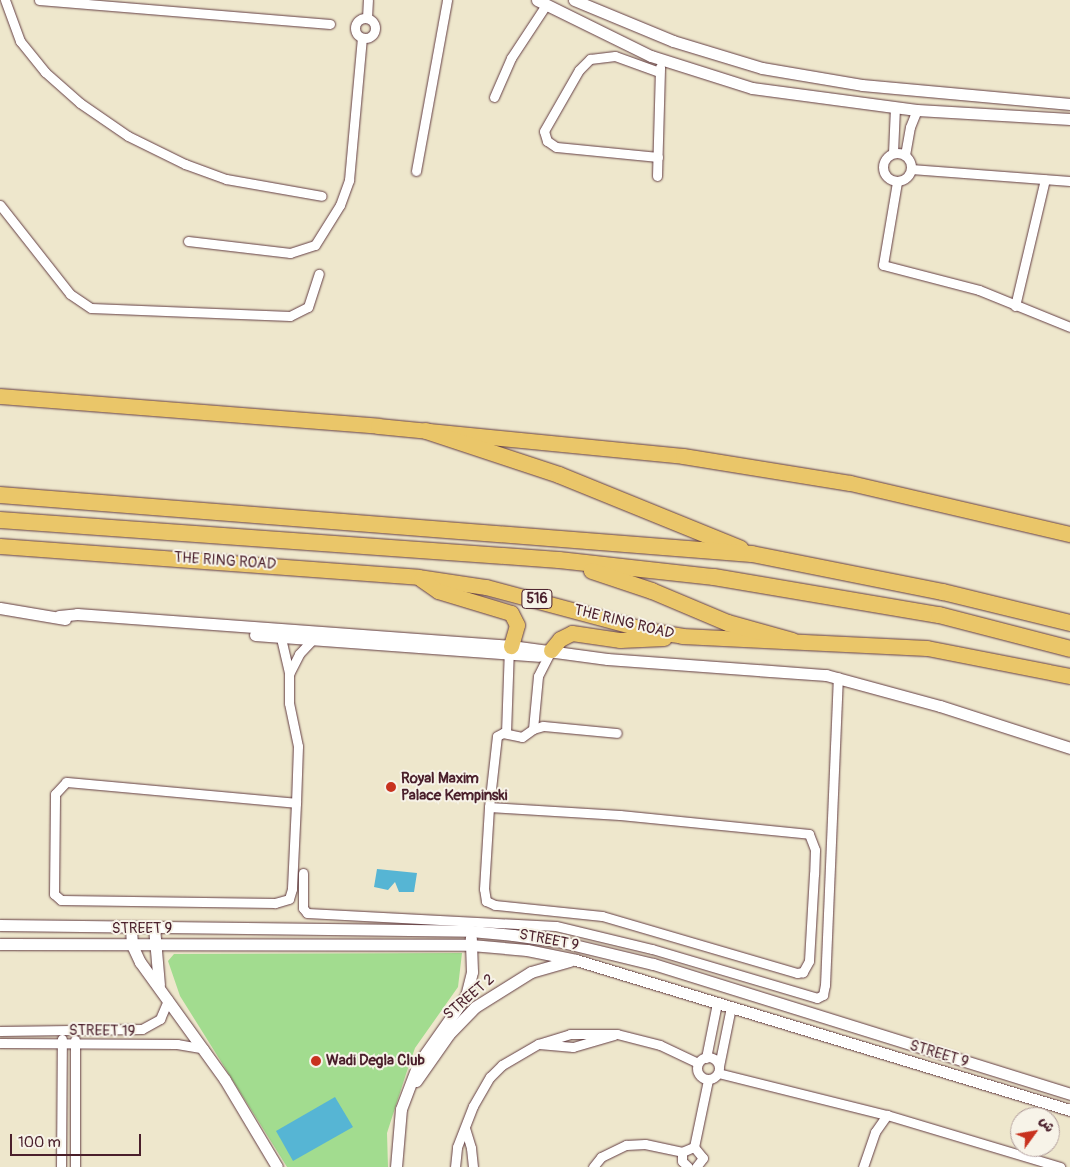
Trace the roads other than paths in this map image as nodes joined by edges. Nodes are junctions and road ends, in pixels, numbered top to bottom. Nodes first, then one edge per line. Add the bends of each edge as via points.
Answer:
1 (5, 0) edge
2 (39, 0) edge
3 (368, 0) edge
4 (447, 0) edge
5 (574, 0) edge
6 (542, 3) edge
7 (367, 18) junction
8 (330, 24) dead end
9 (362, 38) junction
10 (660, 66) junction
11 (494, 97) dead end
12 (1070, 104) edge
13 (895, 107) junction
14 (917, 110) junction
15 (1070, 119) edge
16 (893, 153) junction
17 (905, 155) junction
18 (658, 157) junction
19 (911, 169) junction
20 (416, 171) dead end
21 (657, 176) dead end
22 (1045, 179) junction
23 (1070, 181) edge
24 (897, 182) junction
25 (322, 196) dead end
26 (0, 205) edge
27 (188, 241) dead end
28 (318, 274) dead end
29 (1016, 306) junction
30 (1070, 327) edge
31 (0, 396) edge
32 (426, 430) junction
33 (0, 495) edge
34 (0, 520) edge
35 (1070, 534) edge
36 (0, 546) edge
37 (752, 554) junction
38 (559, 560) junction
39 (418, 577) junction
40 (0, 608) edge
41 (58, 616) junction
42 (1070, 623) edge
43 (312, 636) junction
44 (682, 636) junction
45 (280, 638) junction
46 (794, 641) junction
47 (1070, 649) edge
48 (509, 650) junction
49 (548, 653) junction
50 (289, 674) junction
51 (1070, 676) edge
52 (838, 677) junction
53 (533, 729) junction
54 (506, 733) junction
55 (617, 733) dead end
56 (1070, 748) edge
57 (296, 803) junction
58 (489, 807) junction
59 (304, 873) dead end
60 (0, 925) edge
61 (33, 925) junction
62 (130, 927) junction
63 (154, 927) junction
64 (196, 927) junction
65 (471, 931) junction
66 (32, 943) junction
67 (0, 944) edge
68 (195, 944) junction
69 (132, 945) junction
70 (154, 945) junction
71 (471, 945) junction
72 (576, 960) junction
73 (653, 964) junction
74 (649, 981) junction
75 (159, 985) junction
76 (168, 1000) junction
77 (717, 1003) junction
78 (731, 1007) junction
79 (826, 1018) junction
80 (61, 1031) junction
81 (0, 1032) edge
82 (76, 1032) junction
83 (822, 1033) junction
84 (0, 1043) edge
85 (62, 1044) junction
86 (75, 1044) junction
87 (204, 1049) junction
88 (702, 1060) junction
89 (719, 1070) junction
90 (708, 1080) junction
91 (1042, 1086) junction
92 (408, 1092) junction
93 (1070, 1094) edge
94 (1036, 1100) junction
95 (1070, 1110) edge
96 (872, 1111) junction
97 (887, 1115) junction
98 (465, 1128) junction
99 (875, 1132) junction
100 (694, 1147) junction
101 (682, 1152) junction
102 (1031, 1163) edge
103 (702, 1166) edge
104 (1053, 1166) edge
105 (62, 1167) edge
106 (74, 1167) edge
107 (277, 1167) edge
108 (396, 1167) edge
109 (455, 1167) edge
110 (473, 1167) edge
111 (593, 1167) edge
112 (688, 1167) edge
113 (863, 1167) edge

1 - 25 street via 20,41 45,72 80,104 128,136 185,164 226,179
2 - 8 street
3 - 7 street
4 - 20 street
5 - 12 street via 673,42 762,68 862,85
6 - 10 street
6 - 11 street via 511,58
7 - 9 street via 359,19 354,26 356,34
7 - 9 street via 375,24 374,32 369,38
9 - 27 street via 349,180 340,205 318,242 307,250 290,253
10 - 13 street via 777,93
10 - 18 street
10 - 18 street via 615,56 590,59 579,70 544,131 547,141 556,147
13 - 14 street
13 - 16 street
14 - 15 street
14 - 17 street
16 - 17 street
16 - 24 street via 884,160 882,167 886,177
17 - 19 street
18 - 21 street
19 - 22 street
19 - 24 street via 908,176
22 - 23 street
22 - 29 street
24 - 29 street via 883,264 966,286
26 - 28 street via 70,294 91,308 290,316 308,307
29 - 30 street
31 - 32 highway
32 - 35 highway via 683,456 850,483
32 - 37 highway via 559,475
33 - 37 highway
34 - 38 highway, THE RING ROAD / 516
36 - 39 highway, THE RING ROAD / 516
37 - 42 highway via 943,592
38 - 46 highway, 516 via 652,591 728,623
38 - 47 highway, THE RING ROAD / 516 via 714,577 846,597 939,615
39 - 44 highway, THE RING ROAD / 516 via 486,587 646,630
39 - 48 highway via 438,591 511,613 517,625
40 - 41 street
41 - 43 street via 78,614
41 - 45 street via 76,622
43 - 45 street
43 - 48 street
43 - 50 street
44 - 46 highway, THE RING ROAD / 516
44 - 49 highway via 630,640 572,633 560,639
45 - 50 street
46 - 51 highway, THE RING ROAD / 516 via 927,648
48 - 49 street
48 - 54 street
49 - 52 street
49 - 53 street via 538,676
50 - 57 street via 289,703 298,746
52 - 56 street
52 - 59 street via 825,985 823,995 817,998 644,946 556,926 307,913 303,908
53 - 54 street via 519,738
53 - 55 street via 543,726
54 - 58 street via 500,733 496,739
57 - 57 street via 66,782 55,794 54,894 61,900 285,902 292,895
58 - 58 street via 620,815 810,834 815,850 807,967 797,973 602,916 490,904 484,890
60 - 61 street, STREET 9
61 - 62 street, STREET 9
61 - 66 street
62 - 63 street, STREET 9
62 - 69 street
63 - 64 street, STREET 9
63 - 70 street
64 - 65 street, STREET 9
64 - 68 street
65 - 71 street, STREET 2
65 - 73 street, STREET 9 via 562,942
66 - 67 street, STREET 9
66 - 69 street, STREET 9
68 - 70 street, STREET 9
68 - 71 street, STREET 9
69 - 70 street, STREET 9
69 - 75 street via 140,962
70 - 75 street
71 - 72 street, STREET 9 via 527,950
71 - 92 street, STREET 2 via 472,972 466,996 423,1055
72 - 74 street, STREET 9
72 - 92 street, STREET 2 via 531,972 476,1007 449,1034
73 - 74 street
73 - 79 street, STREET 9
74 - 77 street, STREET 9
75 - 76 street
76 - 82 street, STREET 19 via 160,1020 152,1026 130,1031
76 - 87 street
77 - 78 street, STREET 9
77 - 88 street
78 - 83 street, STREET 9
78 - 89 street
79 - 83 street
79 - 91 street, STREET 9
80 - 81 street, STREET 19
80 - 82 street, STREET 19
80 - 85 street
82 - 86 street
83 - 94 street, STREET 9
84 - 85 street, STREET 19
85 - 86 street, STREET 19
85 - 105 street
86 - 87 street, STREET 19 via 177,1044
86 - 106 street
87 - 107 street
88 - 89 street via 714,1059
88 - 90 street via 700,1076
88 - 98 street via 617,1034 570,1034 538,1044 502,1066 490,1077
89 - 90 street
89 - 96 street
90 - 100 street
91 - 93 street, STREET 9
91 - 94 street
92 - 108 street, STREET 2 via 399,1115
94 - 95 street, STREET 9
96 - 97 street
96 - 99 street
97 - 99 street
97 - 102 street
98 - 109 street via 457,1147
98 - 110 street via 472,1148
99 - 113 street
100 - 101 street
100 - 103 street via 702,1153
101 - 111 street via 645,1144 626,1145 601,1157
101 - 112 street via 682,1162
102 - 104 street

